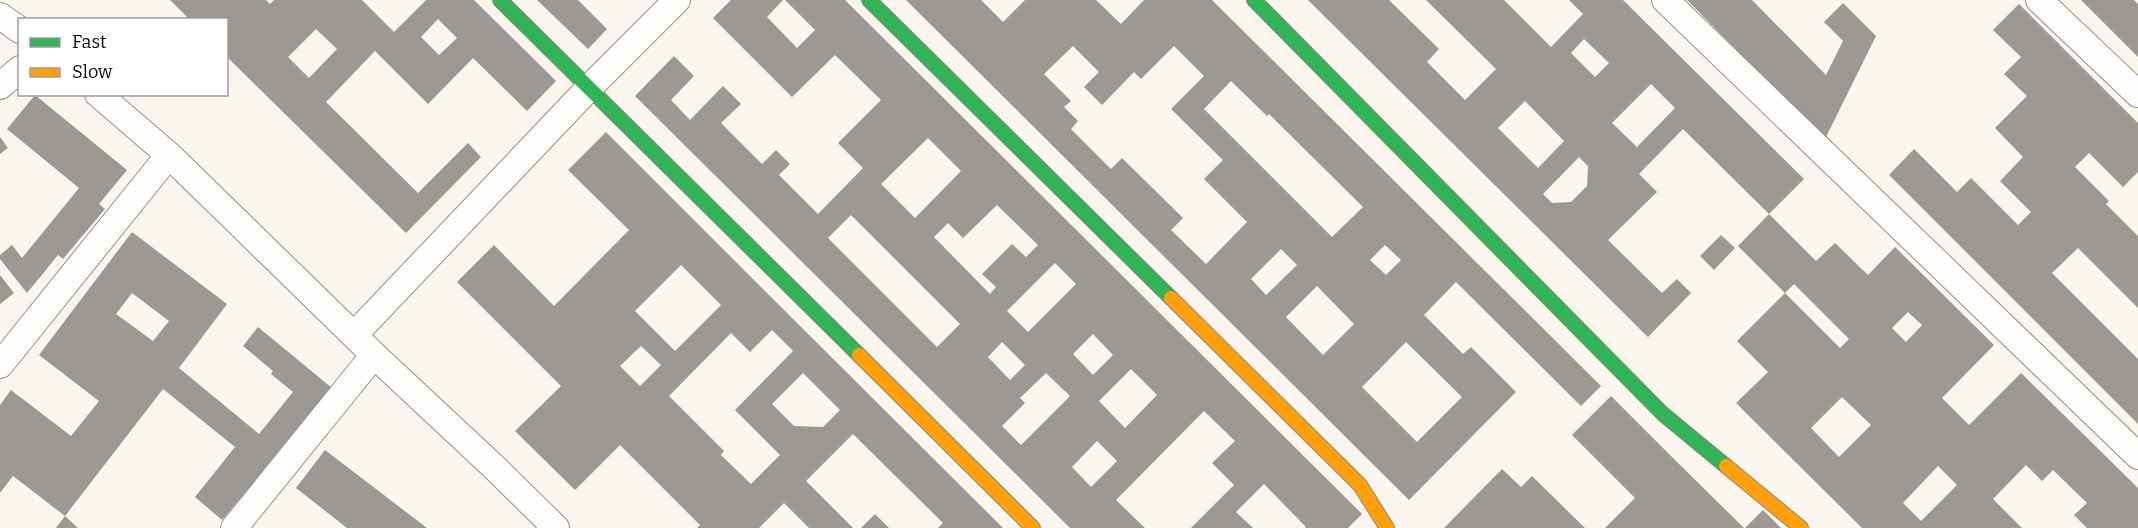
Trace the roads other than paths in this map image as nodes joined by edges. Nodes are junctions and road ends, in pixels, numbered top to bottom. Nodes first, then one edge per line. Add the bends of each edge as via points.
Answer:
1 (500, 0) edge
2 (677, 0) edge
3 (869, 0) edge
4 (1254, 0) edge
5 (1665, 0) edge
6 (2039, 0) edge
7 (0, 16) edge
8 (18, 29) edge
9 (18, 71) edge
10 (0, 86) edge
11 (588, 88) junction
12 (2138, 94) edge
13 (101, 96) edge
14 (169, 155) junction
15 (354, 335) junction
16 (374, 355) junction
17 (0, 365) edge
18 (2138, 456) edge
19 (234, 528) edge
20 (556, 528) edge
21 (1033, 528) edge
22 (1387, 528) edge
23 (1801, 528) edge

1 - 11 street
2 - 11 street
3 - 22 street via 1360,485
4 - 23 street via 1663,414
5 - 18 street
6 - 12 street
7 - 8 street
9 - 10 street
11 - 15 street
11 - 21 street
13 - 14 street
14 - 15 street
14 - 17 street
15 - 16 street
16 - 19 street
16 - 20 street

